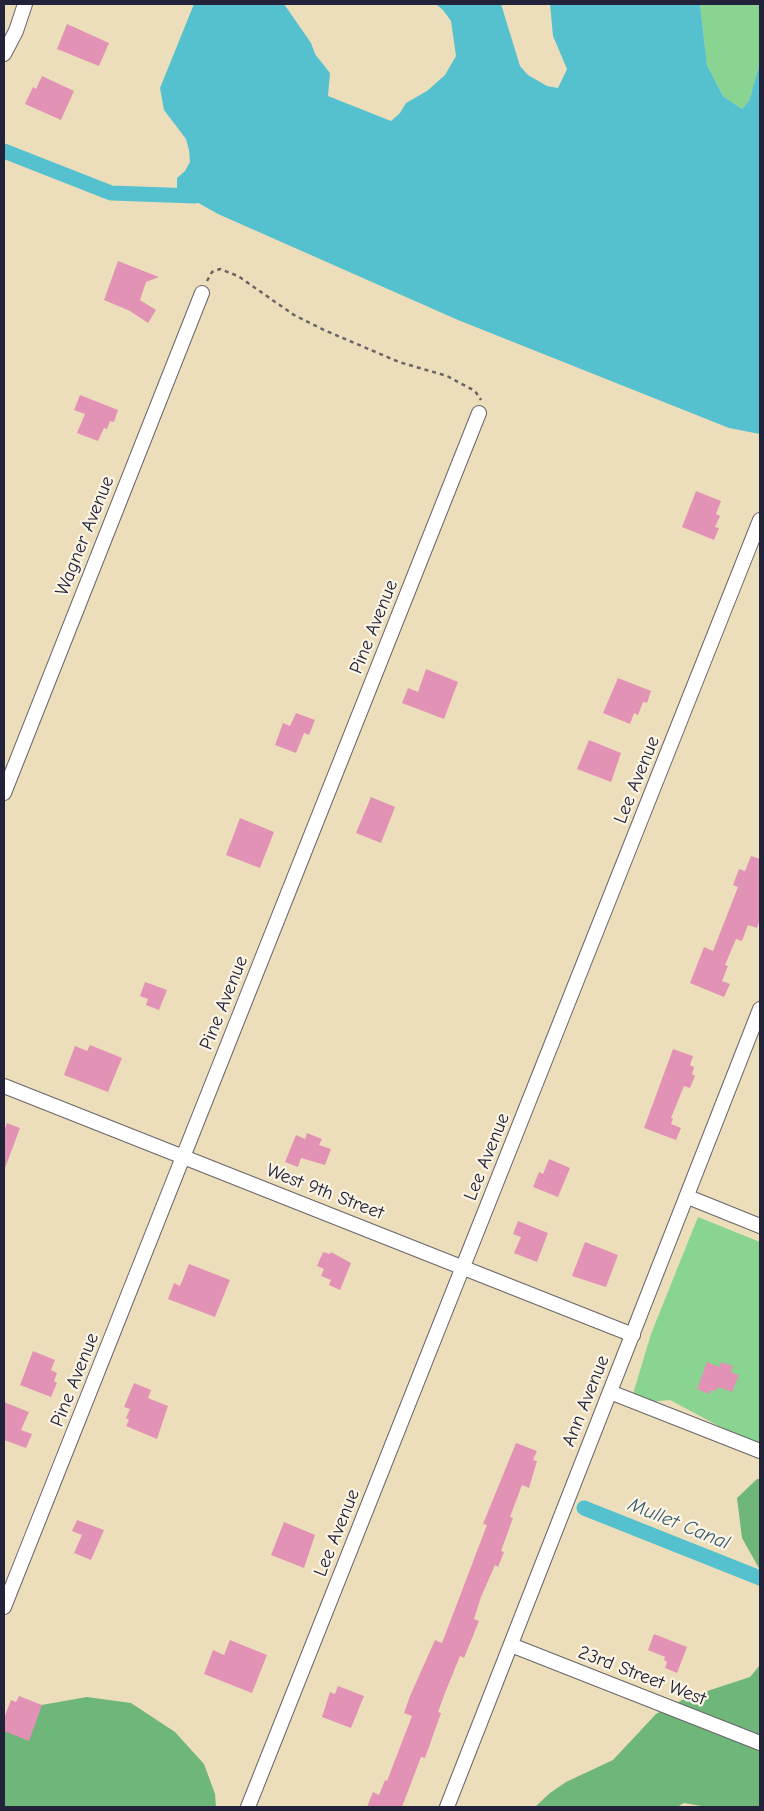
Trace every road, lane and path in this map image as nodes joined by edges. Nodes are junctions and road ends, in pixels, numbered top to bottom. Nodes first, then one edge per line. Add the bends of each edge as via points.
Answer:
1 (25, 4) edge
2 (4, 54) edge
3 (202, 293) joint
4 (479, 414) joint
5 (760, 520) edge
6 (4, 792) edge
7 (760, 1009) edge
8 (4, 1086) edge
9 (184, 1157) junction
10 (688, 1197) junction
11 (760, 1226) edge
12 (464, 1267) junction
13 (633, 1335) junction
14 (610, 1392) junction
15 (760, 1451) edge
16 (4, 1607) edge
17 (511, 1645) junction
18 (760, 1742) edge
19 (248, 1807) edge
20 (447, 1807) edge

1 - 2 street
3 - 4 path via 212,272 220,268 324,330 399,362 447,376 476,391 481,399
3 - 6 street, Wagner Avenue
4 - 9 street, Pine Avenue
5 - 12 street, Lee Avenue
7 - 10 street, Ann Avenue
8 - 9 street, West 9th Street
9 - 12 street, West 9th Street
9 - 16 street, Pine Avenue
10 - 11 street
10 - 13 street, Ann Avenue
12 - 13 street, West 9th Street
12 - 19 street, Lee Avenue
13 - 14 street, Ann Avenue
14 - 15 street
14 - 17 street, Ann Avenue
17 - 18 street, 23rd Street West
17 - 20 street, Ann Avenue

